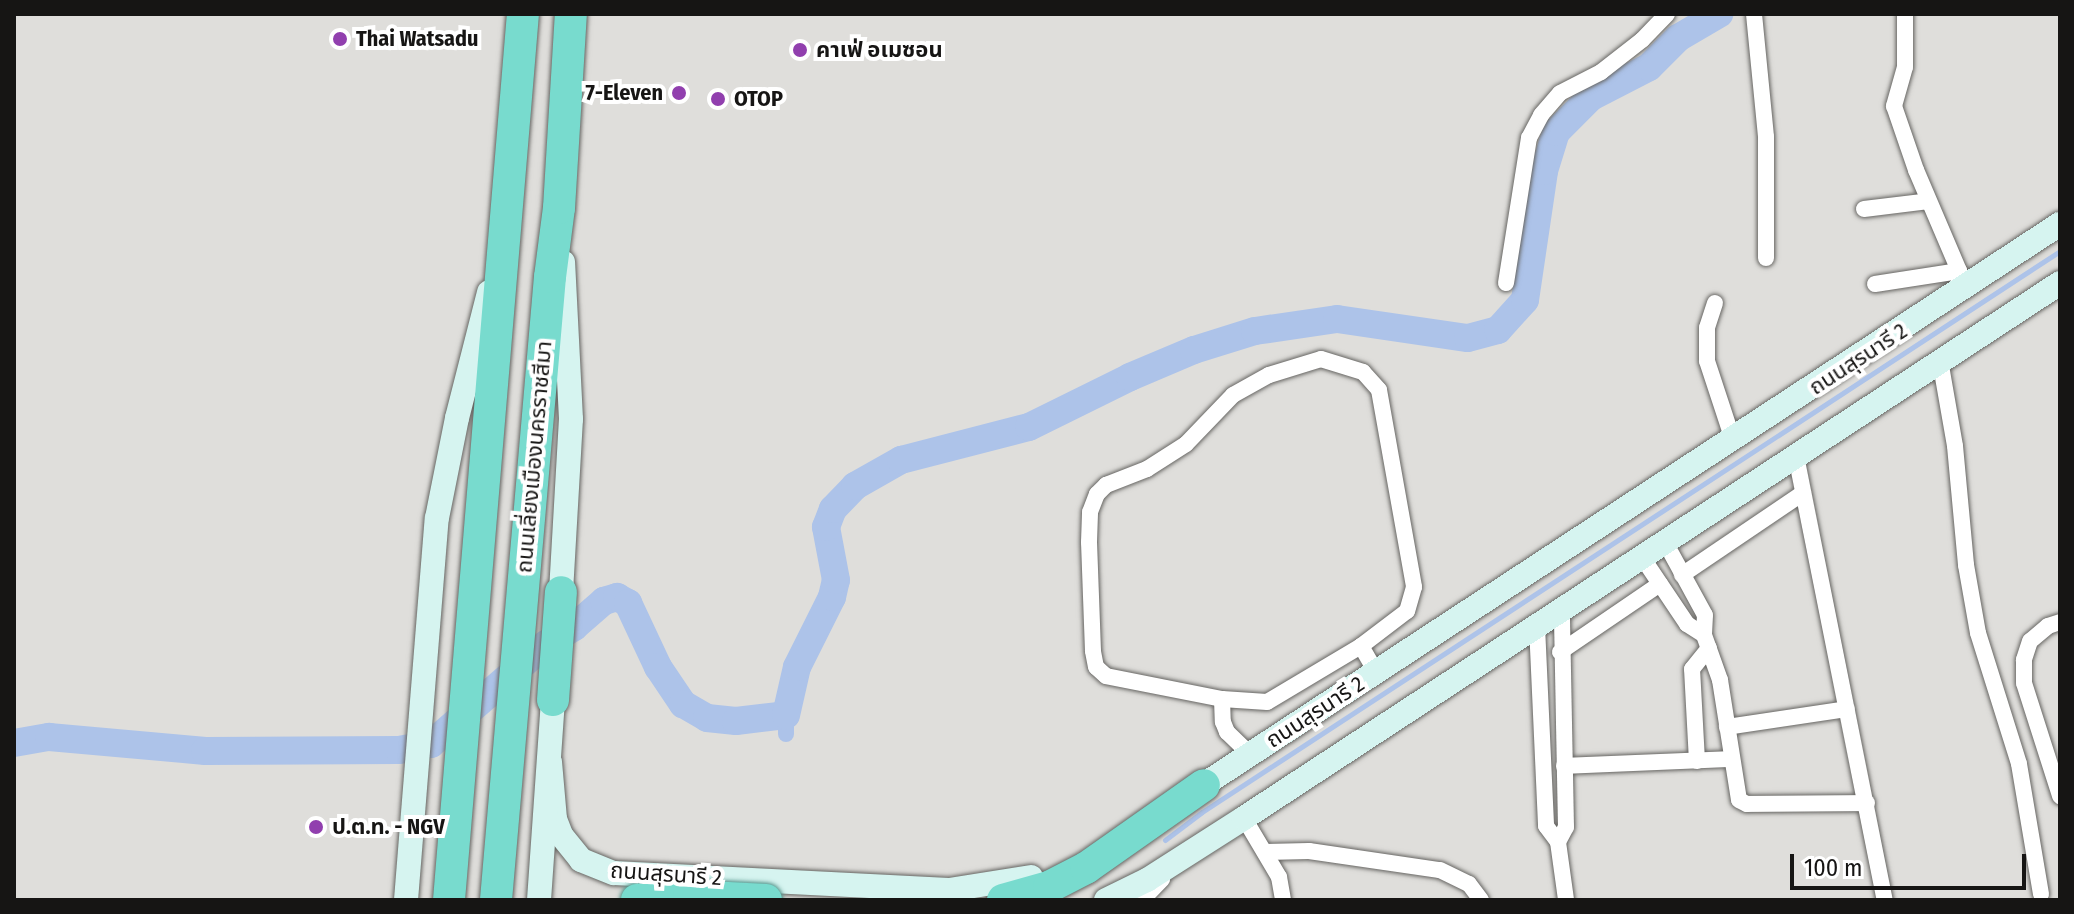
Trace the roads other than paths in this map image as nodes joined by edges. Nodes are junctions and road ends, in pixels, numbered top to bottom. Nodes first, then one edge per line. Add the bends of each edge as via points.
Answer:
1 (523, 14) edge
2 (571, 14) edge
3 (1667, 14) edge
4 (1905, 14) edge
5 (1755, 19) edge
6 (1929, 201) junction
7 (559, 208) junction
8 (1864, 209) dead end
9 (509, 212) junction
10 (2060, 224) edge
11 (1766, 258) dead end
12 (1959, 282) junction
13 (1506, 283) dead end
14 (2060, 283) edge
15 (1875, 284) dead end
16 (1715, 303) dead end
17 (1940, 360) junction
18 (1733, 440) junction
19 (1796, 456) junction
20 (1803, 493) junction
21 (1665, 542) junction
22 (1642, 557) junction
23 (1682, 575) junction
24 (1660, 584) junction
25 (561, 592) joint
26 (1562, 609) junction
27 (2060, 622) edge
28 (1537, 626) junction
29 (1706, 641) junction
30 (1361, 646) junction
31 (1560, 652) junction
32 (1376, 672) junction
33 (1222, 699) junction
34 (553, 700) joint
35 (1847, 709) junction
36 (1727, 727) junction
37 (1250, 754) junction
38 (1732, 759) junction
39 (1697, 761) junction
40 (550, 762) junction
41 (1564, 766) junction
42 (1204, 785) junction
43 (2060, 796) edge
44 (1867, 803) junction
45 (1244, 818) junction
46 (1558, 842) junction
47 (1265, 852) junction
48 (1190, 853) junction
49 (763, 890) edge
50 (2041, 894) dead end
51 (406, 900) edge
52 (449, 900) edge
53 (496, 900) edge
54 (539, 900) edge
55 (637, 900) edge
56 (713, 900) edge
57 (1003, 900) edge
58 (1106, 900) edge
59 (1142, 900) edge
60 (1283, 900) edge
61 (1481, 900) edge
62 (1566, 900) edge
63 (1885, 900) edge

1 - 9 highway, ถนนเลี่ยงเมืองนครราชสีมา
2 - 7 highway, ถนนเลี่ยงเมืองนครราชสีมา
3 - 13 street via 1601,72 1560,93 1541,115 1529,138
4 - 6 street via 1905,67 1894,106
5 - 11 street via 1766,137
6 - 8 street
6 - 12 street
7 - 25 main road via 571,419
7 - 53 highway, ถนนเลี่ยงเมืองนครราชสีมา
9 - 51 main road via 445,470
9 - 52 highway, ถนนเลี่ยงเมืองนครราชสีมา
10 - 12 main road, ถนนสุรนารี 2
12 - 15 street
12 - 18 main road, ถนนสุรนารี 2
14 - 17 main road, ถนนสุรนารี 2
16 - 18 street via 1707,328 1707,361
17 - 19 main road, ถนนสุรนารี 2
17 - 50 street via 1978,633 2019,764
18 - 32 main road, ถนนสุรนารี 2
19 - 20 street
19 - 21 main road, ถนนสุรนารี 2
20 - 23 street
20 - 35 street
21 - 22 main road, ถนนสุรนารี 2
21 - 23 street
22 - 24 street
22 - 26 main road, ถนนสุรนารี 2
23 - 29 street via 1705,615
24 - 29 street via 1687,624
24 - 31 street
25 - 34 highway
26 - 28 main road, ถนนสุรนารี 2
26 - 31 street
27 - 43 street via 2030,641 2024,683
28 - 45 main road, ถนนสุรนารี 2
28 - 46 street via 1546,826
29 - 36 street via 1720,680
29 - 39 street via 1692,669
30 - 32 street
30 - 33 street via 1276,699
30 - 33 street via 1412,602 1410,550 1379,390 1363,372 1321,359 1269,375 1233,395 1186,444 1147,469 1106,485 1090,512 1096,667 1106,676
31 - 41 street
32 - 37 main road, ถนนสุรนารี 2
33 - 37 street via 1227,732
34 - 40 main road
35 - 36 street
35 - 44 street
36 - 38 street
37 - 42 main road, ถนนสุรนารี 2
38 - 39 street
38 - 44 street via 1739,800 1747,804
39 - 41 street
40 - 49 main road, ถนนสุรนารี 2 via 555,819 581,860 614,873
40 - 54 main road
41 - 46 street via 1566,827
42 - 49 main road, ถนนสุรนารี 2 via 1097,850 1017,881 949,890
42 - 57 highway via 1086,868 1049,887
44 - 63 street
45 - 47 street
45 - 48 main road, ถนนสุรนารี 2
46 - 62 street
47 - 60 street via 1279,877
47 - 61 street via 1309,851 1440,870 1469,884
48 - 58 main road, ถนนสุรนารี 2
48 - 59 street
49 - 55 highway, bridge
49 - 56 main road via 726,885

